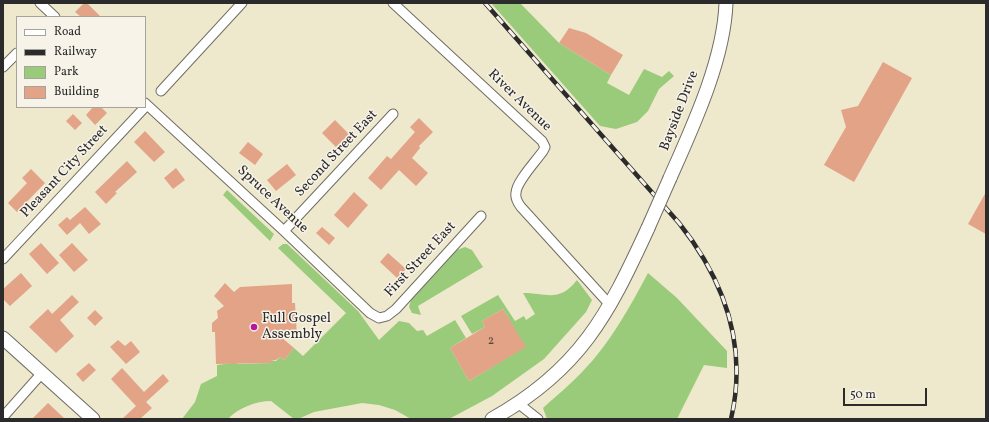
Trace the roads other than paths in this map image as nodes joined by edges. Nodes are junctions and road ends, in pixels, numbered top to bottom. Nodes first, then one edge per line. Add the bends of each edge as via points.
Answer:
1 (40, 3) edge
2 (242, 3) edge
3 (393, 3) edge
4 (726, 3) edge
5 (53, 16) edge
6 (16, 54) edge
7 (3, 67) edge
8 (161, 91) dead end
9 (146, 104) edge
10 (142, 108) edge
11 (393, 114) dead end
12 (482, 216) dead end
13 (284, 231) junction
14 (3, 259) edge
15 (611, 306) junction
16 (379, 318) joint
17 (3, 338) edge
18 (42, 374) junction
19 (518, 404) junction
20 (3, 417) edge
21 (93, 419) edge
22 (492, 419) edge
23 (538, 419) edge

1 - 5 street
2 - 8 street
3 - 15 street, River Avenue via 542,141 544,151 516,190 518,203
4 - 15 main road, Bayside Drive, bridge via 723,38 689,135
6 - 7 street
9 - 13 street, Spruce Avenue
10 - 14 street, Pleasant City Street
11 - 13 street, Second Street East
12 - 16 street, First Street East via 396,309
13 - 16 street, Spruce Avenue via 370,313
15 - 19 main road, Bayside Drive via 575,356
17 - 18 main road
18 - 20 street
18 - 21 main road
19 - 22 main road, Bayside Drive
19 - 23 street

